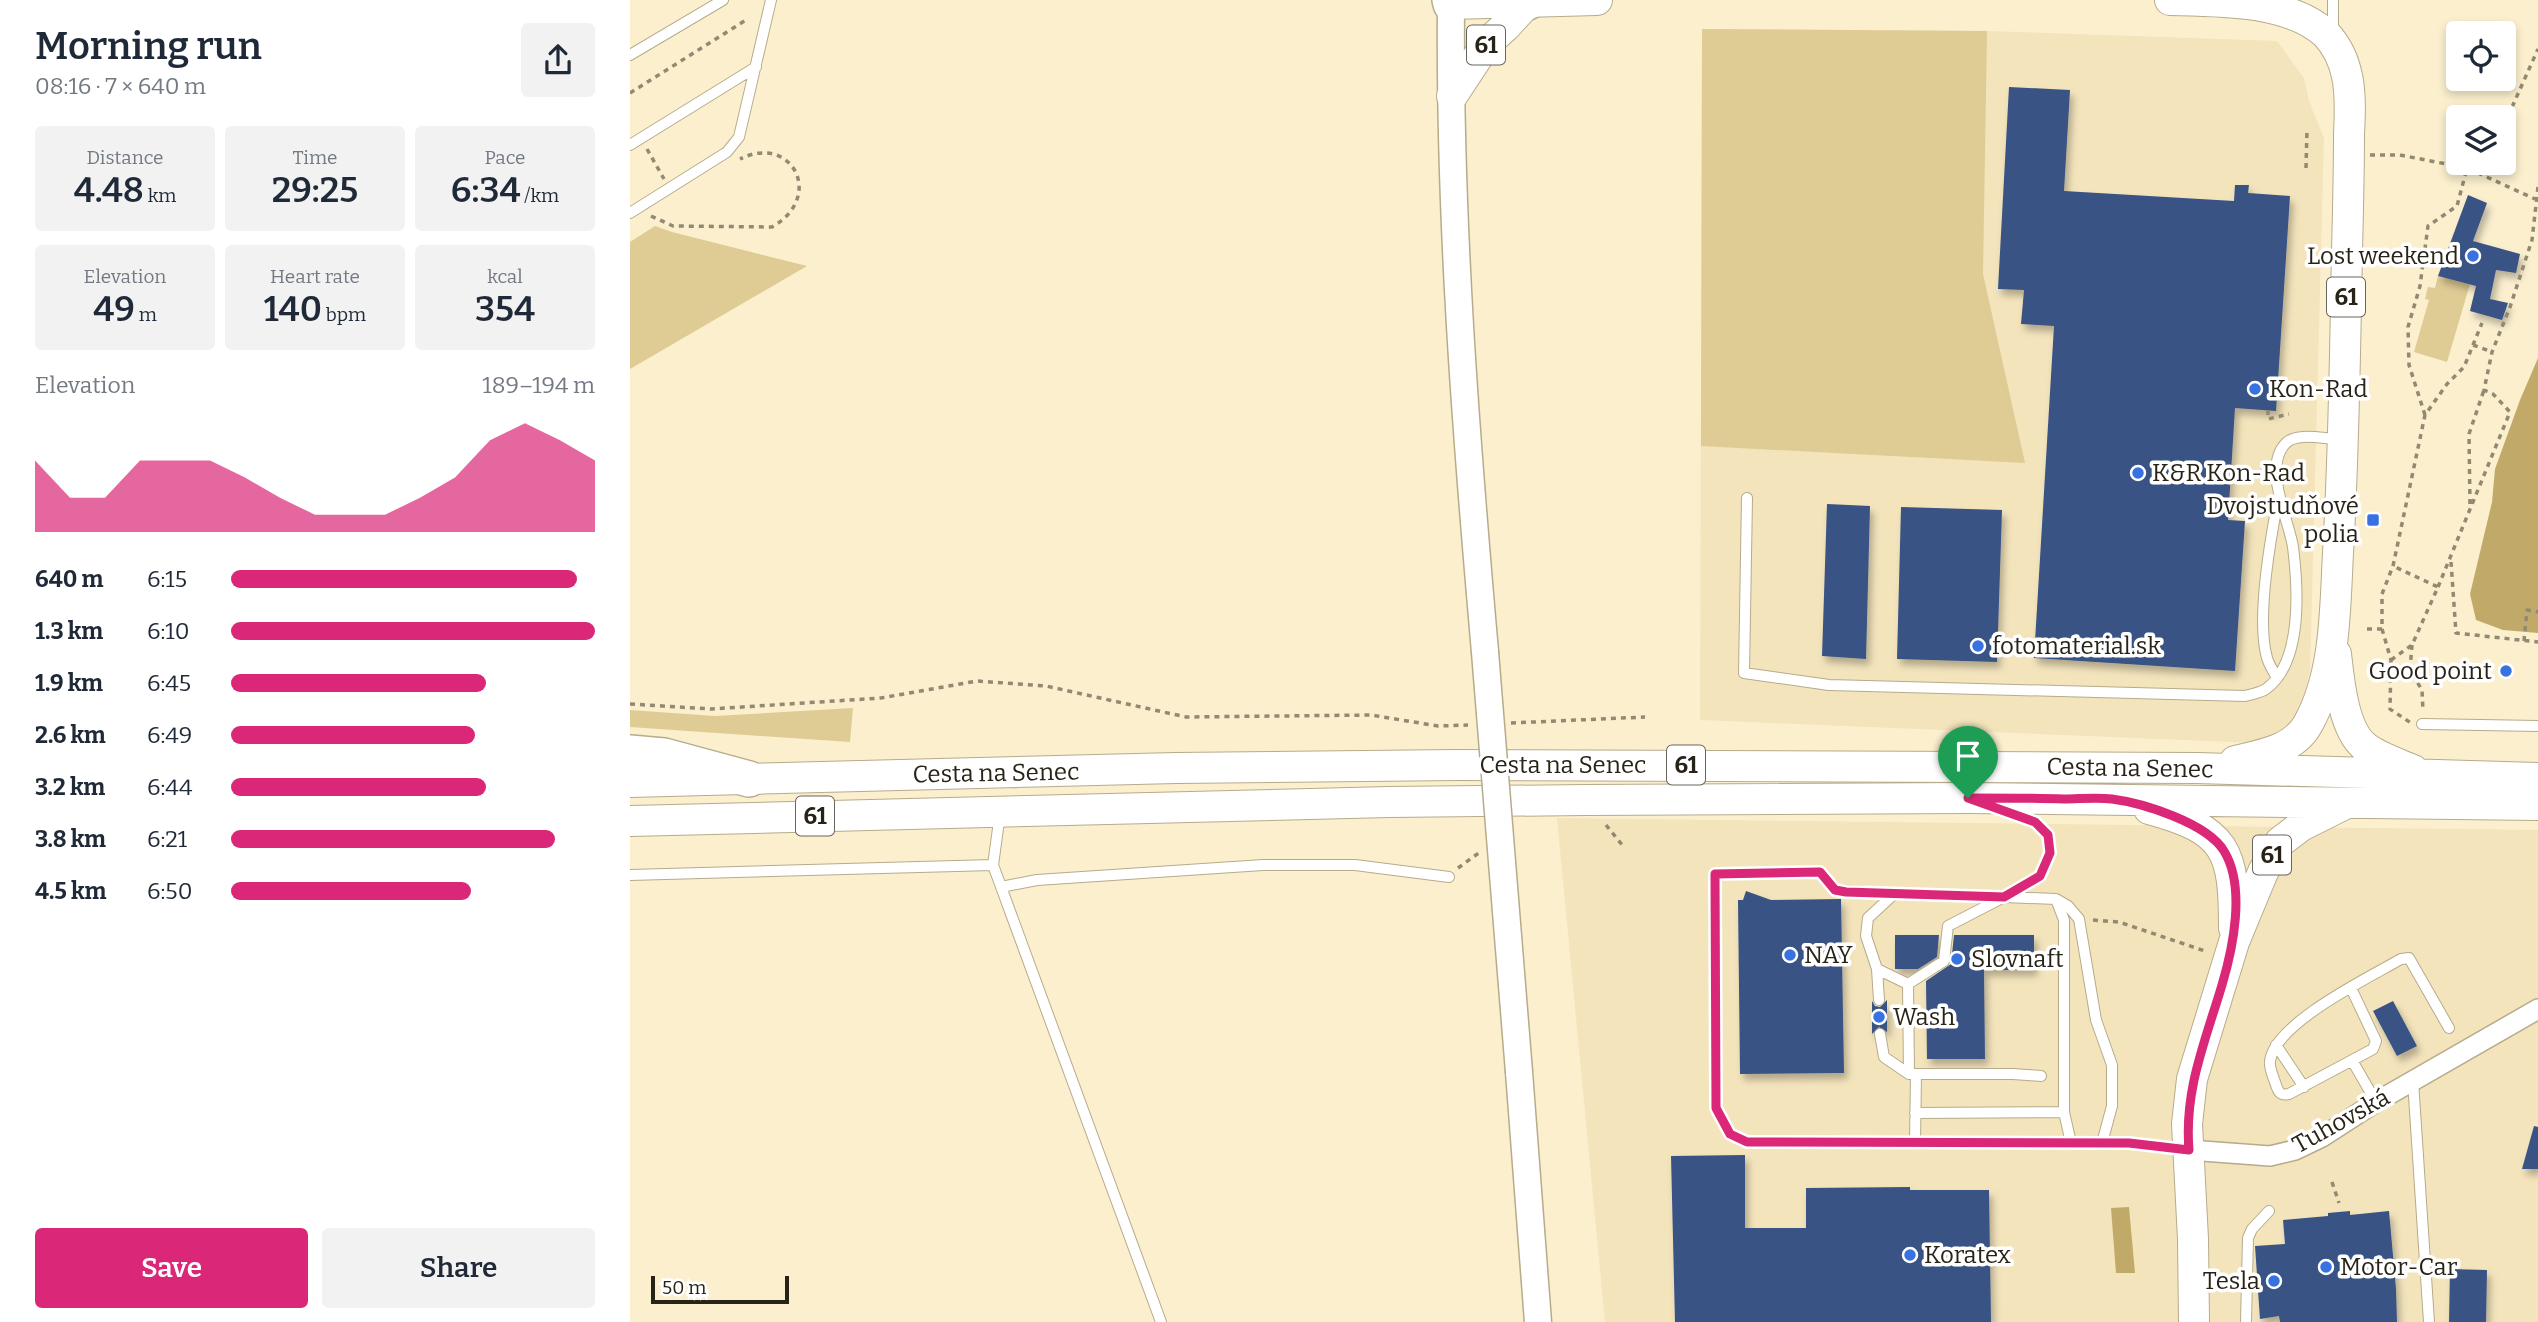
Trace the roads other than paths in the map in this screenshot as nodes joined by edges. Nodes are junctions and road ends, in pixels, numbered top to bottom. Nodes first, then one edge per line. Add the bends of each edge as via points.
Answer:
1 (723, 0) edge
2 (771, 0) edge
3 (1597, 0) edge
4 (2170, 0) edge
5 (2333, 0) edge
6 (1451, 1) edge
7 (1527, 1) edge
8 (2223, 1) edge
9 (2289, 3) edge
10 (2332, 42) junction
11 (630, 55) edge
12 (756, 66) junction
13 (1452, 96) junction
14 (630, 145) edge
15 (630, 213) edge
16 (2343, 440) junction
17 (2279, 496) junction
18 (1747, 498) dead end
19 (2334, 628) junction
20 (2277, 678) junction
21 (2422, 724) road end
22 (2538, 726) edge
23 (630, 754) edge
24 (2197, 768) junction
25 (2426, 776) junction
26 (2538, 778) edge
27 (749, 779) junction
28 (630, 782) edge
29 (1968, 798) junction
30 (2113, 799) junction
31 (2348, 802) junction
32 (2538, 806) edge
33 (1000, 811) junction
34 (630, 821) edge
35 (993, 865) junction
36 (630, 875) edge
37 (1449, 877) road end
38 (1000, 887) junction
39 (1894, 894) junction
40 (2004, 897) junction
41 (2056, 899) junction
42 (2234, 942) junction
43 (1877, 969) junction
44 (1908, 984) junction
45 (2351, 988) junction
46 (1879, 1000) dead end
47 (2538, 1009) edge
48 (2449, 1028) dead end
49 (1880, 1034) dead end
50 (2276, 1045) junction
51 (2353, 1062) junction
52 (1913, 1074) junction
53 (2041, 1076) dead end
54 (2413, 1080) junction
55 (2304, 1087) junction
56 (2376, 1102) junction
57 (2064, 1112) junction
58 (1915, 1113) junction
59 (1915, 1143) junction
60 (2071, 1143) junction
61 (2102, 1143) junction
62 (2189, 1150) junction
63 (2269, 1210) dead end
64 (1161, 1322) edge
65 (1538, 1322) edge
66 (2193, 1322) edge
67 (2246, 1322) edge
68 (2429, 1322) edge

1 - 11 lane
2 - 12 lane
3 - 7 main road, 61
4 - 8 main road, 61
5 - 10 lane
6 - 7 main road, 61
6 - 13 main road
7 - 13 main road, 61 via 1487,43
8 - 9 main road, 61
9 - 10 main road, 61
10 - 16 main road, 61 via 2347,74
12 - 14 lane
12 - 15 lane via 739,137 727,152
13 - 65 main road, bridge via 1468,459
16 - 17 lane via 2297,438 2287,442 2277,469
16 - 19 main road, 61
17 - 20 lane via 2263,624 2267,659
17 - 20 lane via 2292,545 2297,602 2288,661
18 - 20 lane via 1744,673 1829,685 2245,696 2264,690
19 - 24 main road, 61 via 2316,708 2306,728 2286,747
19 - 25 main road, 61 via 2339,683 2358,740
21 - 22 lane
23 - 27 highway via 664,756
24 - 25 main road, Cesta na Senec / 61
24 - 27 main road, Cesta na Senec / 61 via 1445,765
25 - 26 main road, Cesta na Senec / 61
27 - 28 main road, Cesta na Senec / 61
29 - 30 main road, Cesta na Senec / 61
29 - 33 main road, Cesta na Senec / 61 via 1389,802
29 - 40 lane via 2035,822 2048,835 2050,853 2040,876
30 - 31 main road, Cesta na Senec / 61
30 - 42 main road, 61 via 2174,816 2213,837 2234,875
31 - 32 main road, Cesta na Senec / 61
31 - 42 main road, 61 via 2280,842
33 - 34 main road, Cesta na Senec / 61
33 - 35 lane
35 - 36 lane
35 - 38 lane
37 - 38 lane via 1355,865 1263,865 1037,880
38 - 64 lane
39 - 40 lane
39 - 43 lane via 1868,918 1866,936
39 - 59 lane, Tuhovská via 1835,890 1820,872 1715,874 1716,1108 1730,1134 1747,1142
40 - 41 lane
40 - 44 lane via 1948,926 1944,961
41 - 57 lane via 2064,920
41 - 61 lane via 2079,919 2095,1020 2112,1065 2112,1106
42 - 62 main road, 61 via 2192,1079
43 - 44 lane
43 - 46 lane
44 - 52 lane
45 - 48 lane via 2409,958
45 - 50 lane via 2301,1020
45 - 51 lane via 2376,1041 2373,1049
47 - 54 street, Tuhovská
49 - 52 lane via 1884,1057
50 - 55 lane
50 - 55 lane via 2269,1066 2279,1092 2290,1094
51 - 55 lane
51 - 56 lane
52 - 53 lane
52 - 58 lane
54 - 56 street, Tuhovská
54 - 68 lane, Tuhovská
56 - 62 street, Tuhovská via 2322,1137 2284,1153
57 - 58 lane
57 - 60 lane
58 - 59 lane
59 - 60 lane, Tuhovská
60 - 61 lane, Tuhovská
61 - 62 lane, Tuhovská
62 - 66 main road, 61
63 - 67 lane via 2248,1238

